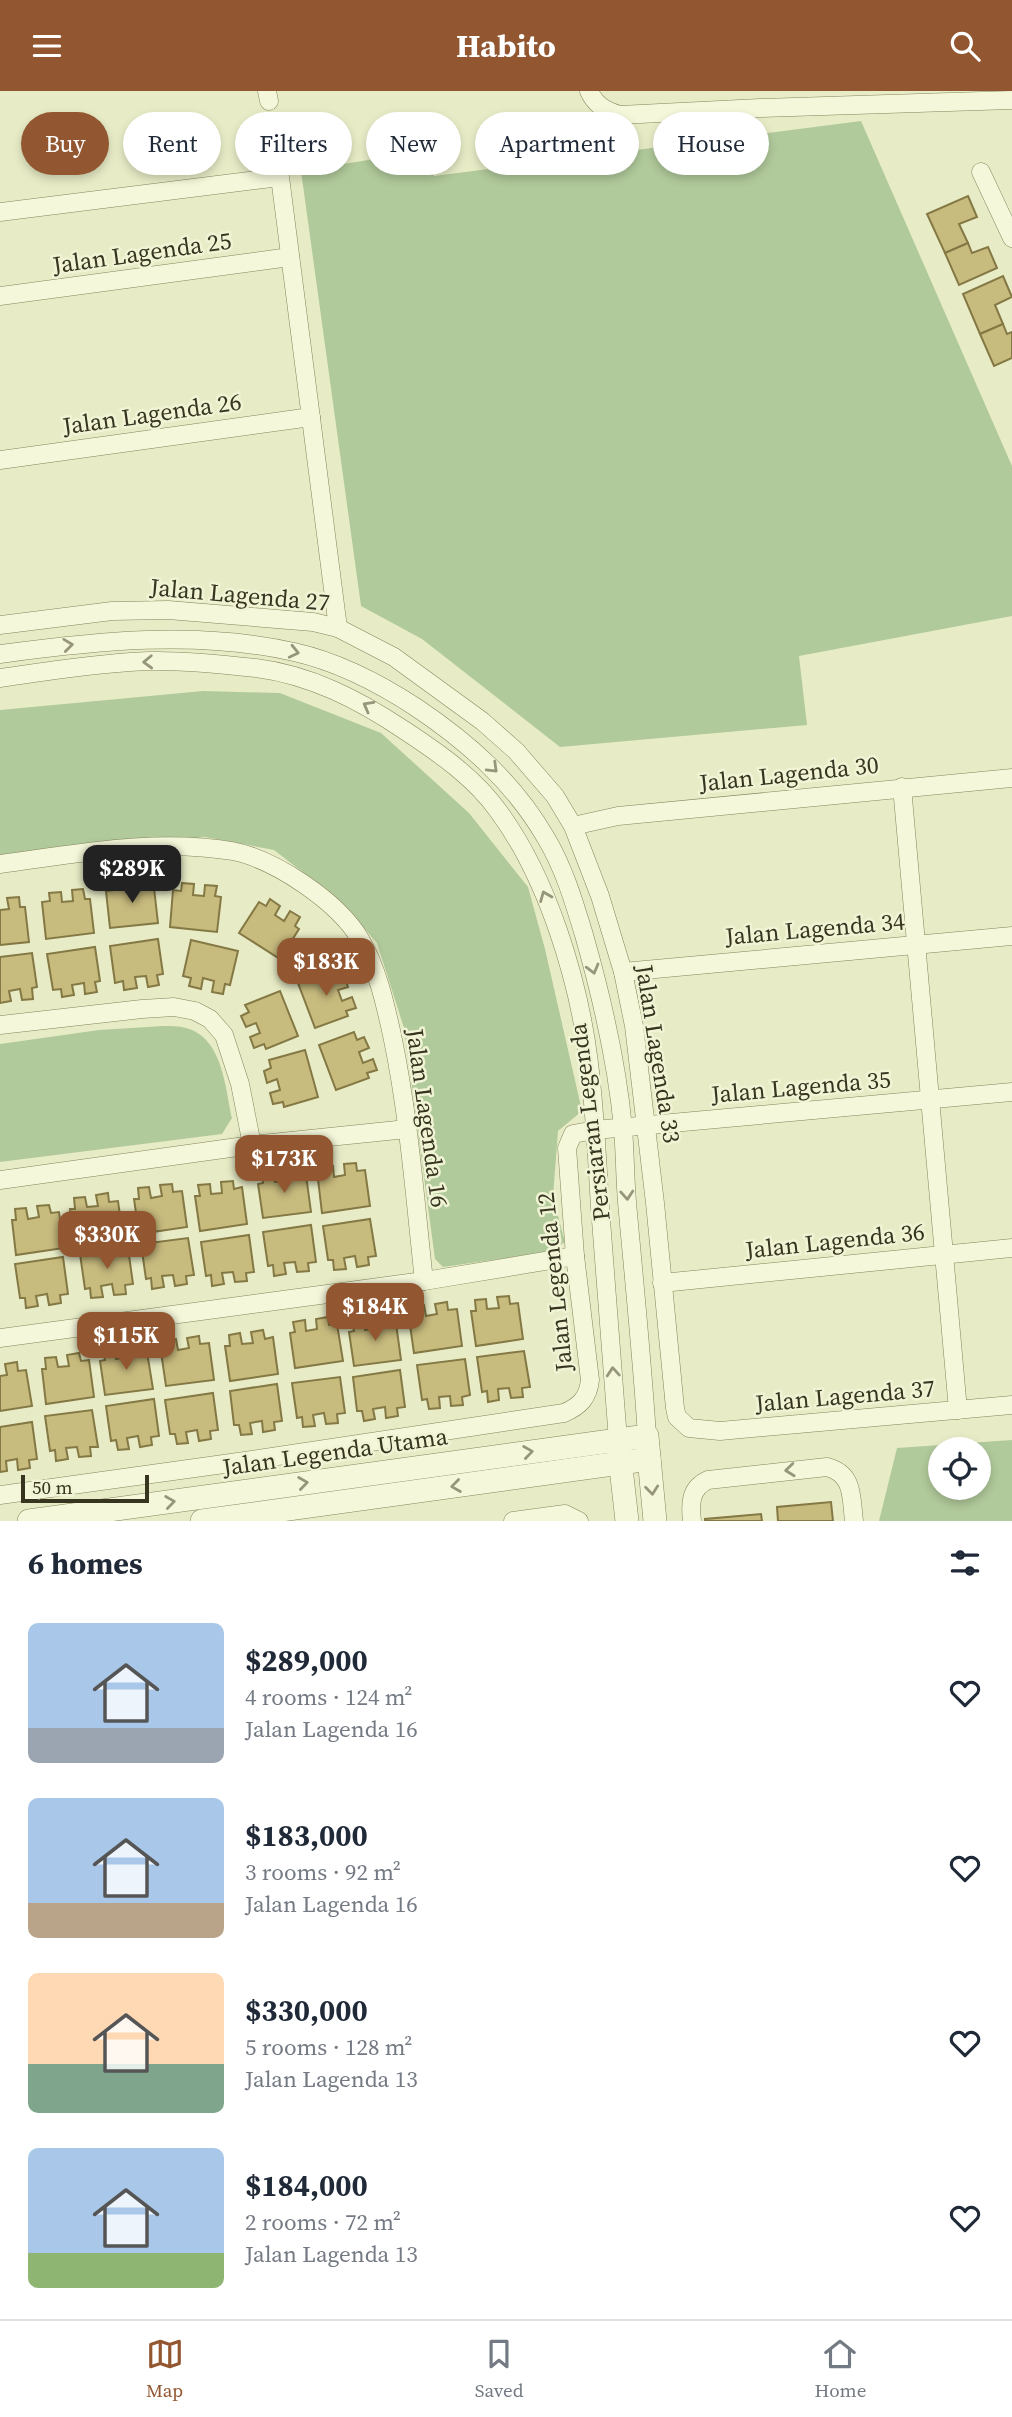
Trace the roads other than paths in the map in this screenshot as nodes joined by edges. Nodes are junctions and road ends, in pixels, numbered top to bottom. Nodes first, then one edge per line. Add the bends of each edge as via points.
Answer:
1 (589, 91) edge
2 (758, 99) edge
3 (1012, 100) edge
4 (981, 172) dead end
5 (0, 212) edge
6 (1012, 239) edge
7 (290, 257) junction
8 (0, 296) edge
9 (311, 417) junction
10 (0, 460) edge
11 (0, 625) edge
12 (338, 628) junction
13 (0, 654) edge
14 (0, 678) edge
15 (456, 701) junction
16 (441, 724) junction
17 (425, 743) junction
18 (1012, 778) edge
19 (902, 787) junction
20 (573, 826) junction
21 (0, 864) edge
22 (1012, 936) edge
23 (916, 945) junction
24 (623, 972) junction
25 (0, 1025) edge
26 (1012, 1092) edge
27 (929, 1100) junction
28 (646, 1125) junction
29 (623, 1127) junction
30 (407, 1129) junction
31 (595, 1130) junction
32 (252, 1145) junction
33 (0, 1180) edge
34 (1012, 1248) edge
35 (944, 1255) junction
36 (575, 1256) junction
37 (424, 1281) junction
38 (662, 1283) junction
39 (0, 1338) edge
40 (1012, 1405) edge
41 (958, 1410) junction
42 (683, 1424) joint
43 (648, 1436) junction
44 (618, 1440) junction
45 (649, 1459) junction
46 (231, 1463) junction
47 (621, 1464) junction
48 (236, 1493) junction
49 (0, 1495) edge
50 (691, 1513) edge
51 (105, 1516) edge
52 (238, 1516) junction
53 (73, 1518) edge
54 (29, 1521) edge
55 (202, 1521) edge
56 (513, 1521) edge
57 (579, 1521) edge
58 (627, 1521) edge
59 (655, 1521) edge
60 (854, 1521) edge

1 - 2 street via 599,105 621,115
2 - 3 street
4 - 6 street
5 - 7 street via 280,177
7 - 8 street, Jalan Lagenda 25
7 - 9 street
9 - 10 street, Jalan Lagenda 26
9 - 12 street
11 - 12 street, Jalan Lagenda 27 via 156,610 212,612
12 - 15 street, Jalan Lagenda 27 via 394,657
13 -> 16 street, Persiaran Legenda via 110,640 203,640 262,646 338,664 384,686
17 -> 14 street, Persiaran Legenda via 352,698 317,683 258,668 148,661
15 - 16 street
15 - 20 street, Jalan Lagenda 33 via 516,751 555,796
16 - 17 street
16 -> 29 street, Persiaran Legenda via 509,785 548,840 560,866 595,973
31 -> 17 street, Persiaran Legenda via 576,992 531,863 478,787
18 - 19 street, Jalan Lagenda 30
19 - 20 street, Jalan Lagenda 30 via 618,816
19 - 23 street
20 - 24 street, Jalan Lagenda 33
21 - 30 street, Jalan Lagenda 16 via 171,848 232,851 278,868 343,917 360,939 387,1011
22 - 23 street, Jalan Lagenda 34
23 - 24 street, Jalan Lagenda 34
23 - 27 street
24 - 28 street, Jalan Lagenda 33
25 - 32 street via 142,1009 195,1011 224,1035
26 - 27 street, Jalan Lagenda 35
27 - 28 street, Jalan Lagenda 35
27 - 35 street
28 - 29 street, Jalan Lagenda 35
28 - 38 street, Jalan Lagenda 33
29 - 31 street, Jalan Lagenda 35
29 -> 43 street, Persiaran Legenda
30 - 32 street
30 - 37 street, Jalan Lagenda 16
31 - 36 street, Jalan Legenda 12 via 573,1134 567,1147
44 -> 31 street, Persiaran Legenda
32 - 33 street
34 - 35 street, Jalan Lagenda 36
35 - 38 street, Jalan Lagenda 36
35 - 41 street
36 - 37 street
36 - 46 street, Jalan Legenda 12 via 590,1380 586,1395 572,1409
37 - 39 street
38 - 42 street, Jalan Lagenda 33 via 675,1408
40 - 41 street, Jalan Lagenda 37
41 - 42 street, Jalan Lagenda 37 via 720,1431 698,1431
43 - 44 street, Jalan Legenda Utama
43 - 45 street, Persiaran Legenda
44 - 47 street, Persiaran Legenda
48 -> 44 street, Jalan Legenda Utama
45 - 47 street, Jalan Legenda Utama
45 -> 59 street, Persiaran Legenda
46 - 48 street
46 - 49 street, Jalan Legenda 12
47 -> 52 street, Jalan Legenda Utama
47 - 58 street, Persiaran Legenda
51 -> 48 street, Jalan Legenda Utama
48 - 52 street
60 -> 50 street via 850,1486 841,1473 827,1467 708,1480 695,1490
51 - 53 street, Jalan Legenda Utama
52 - 55 street, Jalan Legenda Utama
53 - 54 street, Jalan Legenda Utama
56 - 57 street via 565,1514

